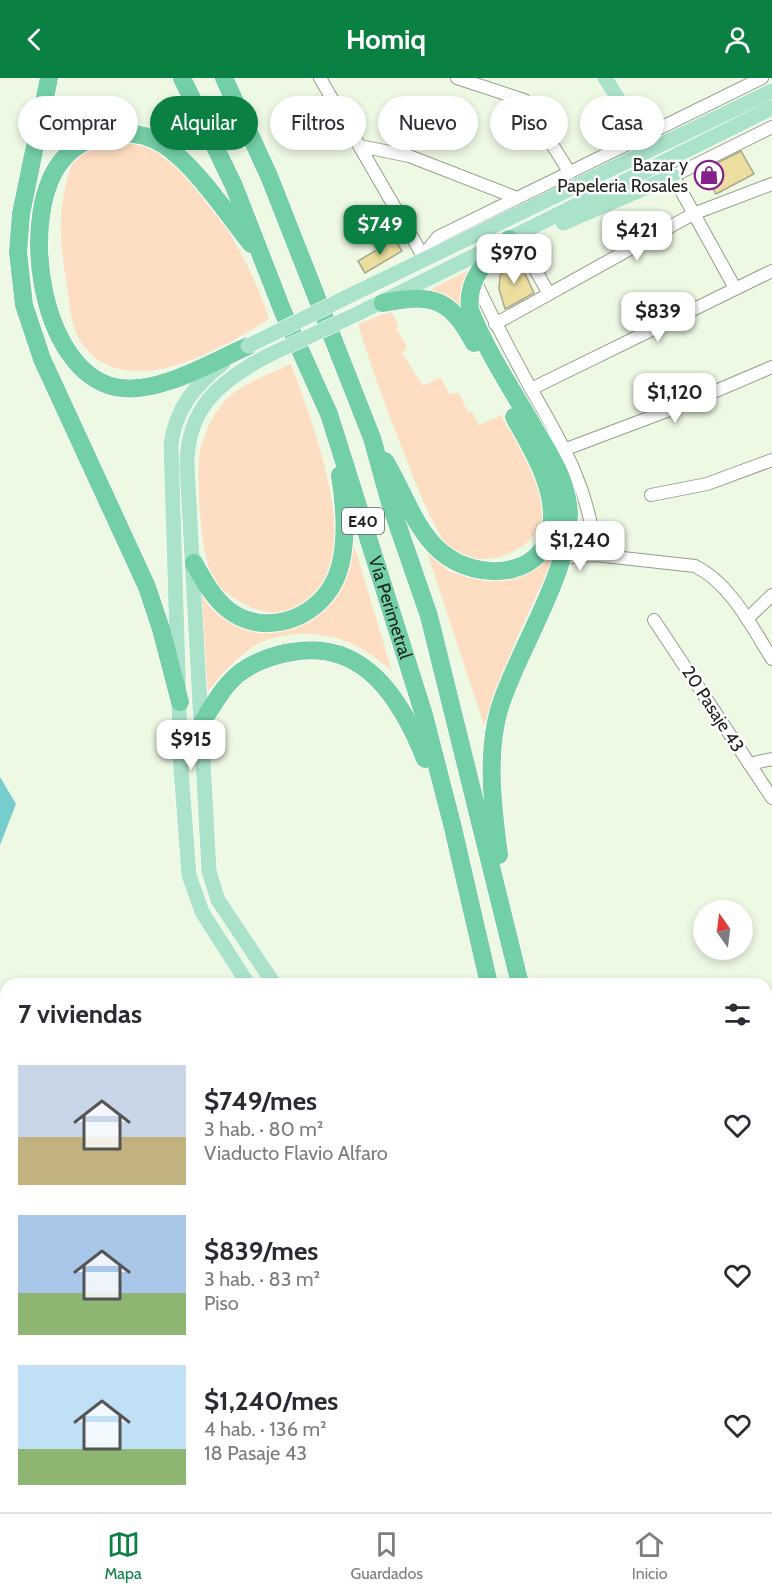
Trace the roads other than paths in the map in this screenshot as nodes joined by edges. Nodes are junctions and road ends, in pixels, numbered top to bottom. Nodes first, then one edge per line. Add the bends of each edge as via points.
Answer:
1 (49, 78) edge
2 (182, 78) edge
3 (224, 78) edge
4 (320, 78) edge
5 (457, 78) edge
6 (605, 78) edge
7 (762, 78) edge
8 (772, 91) edge
9 (331, 96) edge
10 (617, 96) edge
11 (772, 108) edge
12 (772, 127) edge
13 (664, 133) edge
14 (664, 136) edge
15 (366, 147) edge
16 (362, 150) edge
17 (629, 150) edge
18 (633, 150) edge
19 (570, 173) junction
20 (673, 176) junction
21 (772, 184) edge
22 (517, 198) junction
23 (693, 214) junction
24 (516, 235) junction
25 (264, 259) junction
26 (421, 259) junction
27 (772, 271) edge
28 (474, 278) junction
29 (735, 288) junction
30 (549, 294) junction
31 (383, 303) junction
32 (495, 324) junction
33 (248, 346) junction
34 (772, 367) edge
35 (531, 389) junction
36 (329, 414) junction
37 (372, 438) junction
38 (566, 449) junction
39 (772, 460) edge
40 (651, 495) dead end
41 (596, 555) junction
42 (561, 558) junction
43 (194, 563) junction
44 (772, 595) edge
45 (747, 619) junction
46 (654, 620) dead end
47 (772, 659) edge
48 (180, 702) junction
49 (202, 723) junction
50 (181, 748) junction
51 (201, 748) junction
52 (772, 759) edge
53 (749, 764) junction
54 (772, 798) edge
55 (453, 828) junction
56 (206, 830) junction
57 (186, 835) junction
58 (514, 955) junction
59 (244, 978) edge
60 (270, 978) edge
61 (488, 978) edge
62 (519, 978) edge

1 - 48 highway via 21,214 18,252 24,305 42,359 150,594
2 - 25 highway, Vía Perimetral / E40
3 - 37 highway, Vía Perimetral / E40 via 269,176
4 - 9 street
5 - 19 street via 524,100
6 - 10 main road
7 - 13 street
8 - 14 main road
11 - 24 main road
12 - 20 street
15 - 22 street via 409,156
16 - 26 street
17 - 19 street
18 - 26 main road
19 - 22 street
20 - 23 street
20 - 24 main road via 538,233
21 - 23 street
22 - 26 street via 438,237
23 - 29 street
23 - 30 street
24 - 28 highway
24 - 30 street
24 - 31 main road
25 - 33 highway via 186,164 163,144 147,137 120,134 87,141 63,158 47,188 39,238 45,294 56,331 85,370 109,386 144,388
25 - 36 highway, Vía Perimetral / E40
26 - 33 main road, bridge
27 - 29 street
28 - 32 street
28 - 42 highway via 469,297 475,323 562,483 569,518
29 - 35 street
30 - 32 street
31 - 37 highway via 416,298 433,300 452,312 469,332 530,445 546,484 553,516 546,543 529,561 502,572 473,570 456,563 428,538
31 - 43 main road, bridge via 267,356 214,393 200,411 191,431 188,465
32 - 35 street
33 - 48 main road via 197,386 181,409 172,435
34 - 38 street
35 - 38 street
36 - 43 highway via 341,478 344,525 340,564 326,595 297,617 255,622 225,607
36 - 55 highway, Vía Perimetral / E40 via 398,629
37 - 58 highway, Vía Perimetral / E40 via 429,616
38 - 41 street via 590,508
39 - 40 street via 707,484
41 - 42 street
41 - 45 street via 696,566 714,577
42 - 58 highway via 504,694 495,731 494,812
43 - 49 main road
44 - 45 street
45 - 47 street
46 - 53 street, 20 Pasaje 43
48 - 50 main road
49 - 51 main road
49 - 55 highway via 230,683 256,664 299,651 320,650 340,655 367,670 399,705 411,724
50 - 51 main road via 189,754
50 - 57 main road
51 - 56 main road
52 - 53 street
53 - 54 street, 20 Pasaje 43
55 - 61 highway, Vía Perimetral / E40
56 - 57 main road
56 - 60 main road via 209,871 218,900
57 - 59 main road via 189,875 202,912
58 - 62 highway, Vía Perimetral / E40

